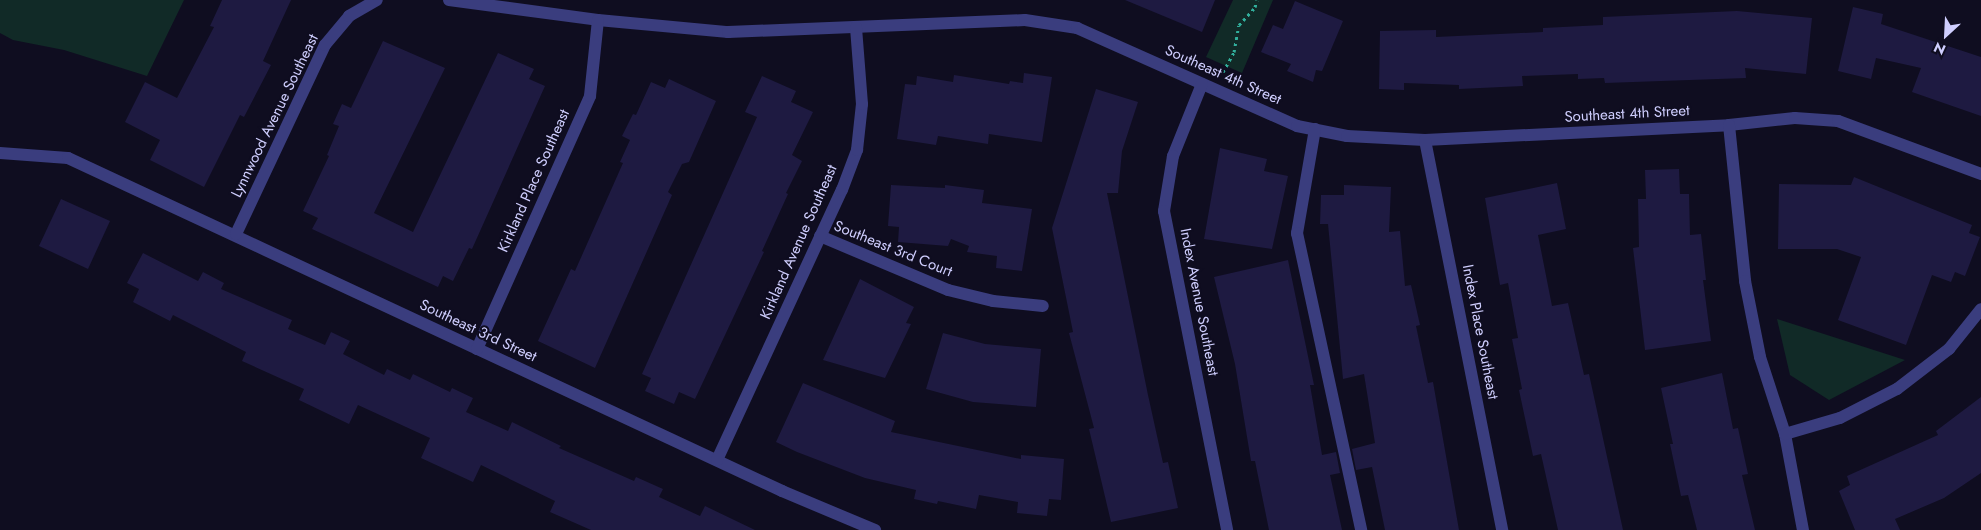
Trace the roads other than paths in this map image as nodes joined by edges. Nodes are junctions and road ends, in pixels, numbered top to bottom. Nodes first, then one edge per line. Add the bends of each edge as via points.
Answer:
1 (377, 0) edge
2 (449, 0) edge
3 (598, 20) junction
4 (856, 27) junction
5 (1208, 86) junction
6 (1730, 125) junction
7 (1315, 129) junction
8 (1426, 140) junction
9 (0, 153) edge
10 (1981, 174) edge
11 (236, 234) junction
12 (820, 236) junction
13 (1043, 306) dead end
14 (1981, 309) edge
15 (477, 350) junction
16 (1785, 434) junction
17 (717, 460) junction
18 (875, 530) edge
19 (1227, 530) edge
20 (1361, 530) edge
21 (1502, 530) edge
22 (1803, 530) edge

1 - 11 street, Lynnwood Avenue Southeast via 349,16 325,46
2 - 3 street, Southeast 4th Street
3 - 4 street, Southeast 4th Street via 728,32
3 - 15 street, Kirkland Place Southeast via 590,96
4 - 5 street, Southeast 4th Street via 1025,20 1077,28
4 - 12 street, Kirkland Avenue Southeast via 862,104 856,150
5 - 7 street, Southeast 4th Street via 1297,126
5 - 19 street, Index Avenue Southeast via 1173,156 1164,210
6 - 8 street, Southeast 4th Street
6 - 10 street, Southeast 4th Street via 1795,118 1838,121
6 - 16 street via 1745,282 1760,357
7 - 8 street, Southeast 4th Street via 1347,136
7 - 20 street via 1297,233
8 - 21 street, Index Place Southeast
9 - 11 street, Southeast 3rd Street via 68,158
11 - 15 street, Southeast 3rd Street
12 - 13 street, Southeast 3rd Court via 948,290 994,301
12 - 17 street, Kirkland Avenue Southeast
14 - 16 street via 1950,349 1897,389 1840,418
15 - 17 street, Southeast 3rd Street
16 - 22 street
17 - 18 street, Southeast 3rd Street

